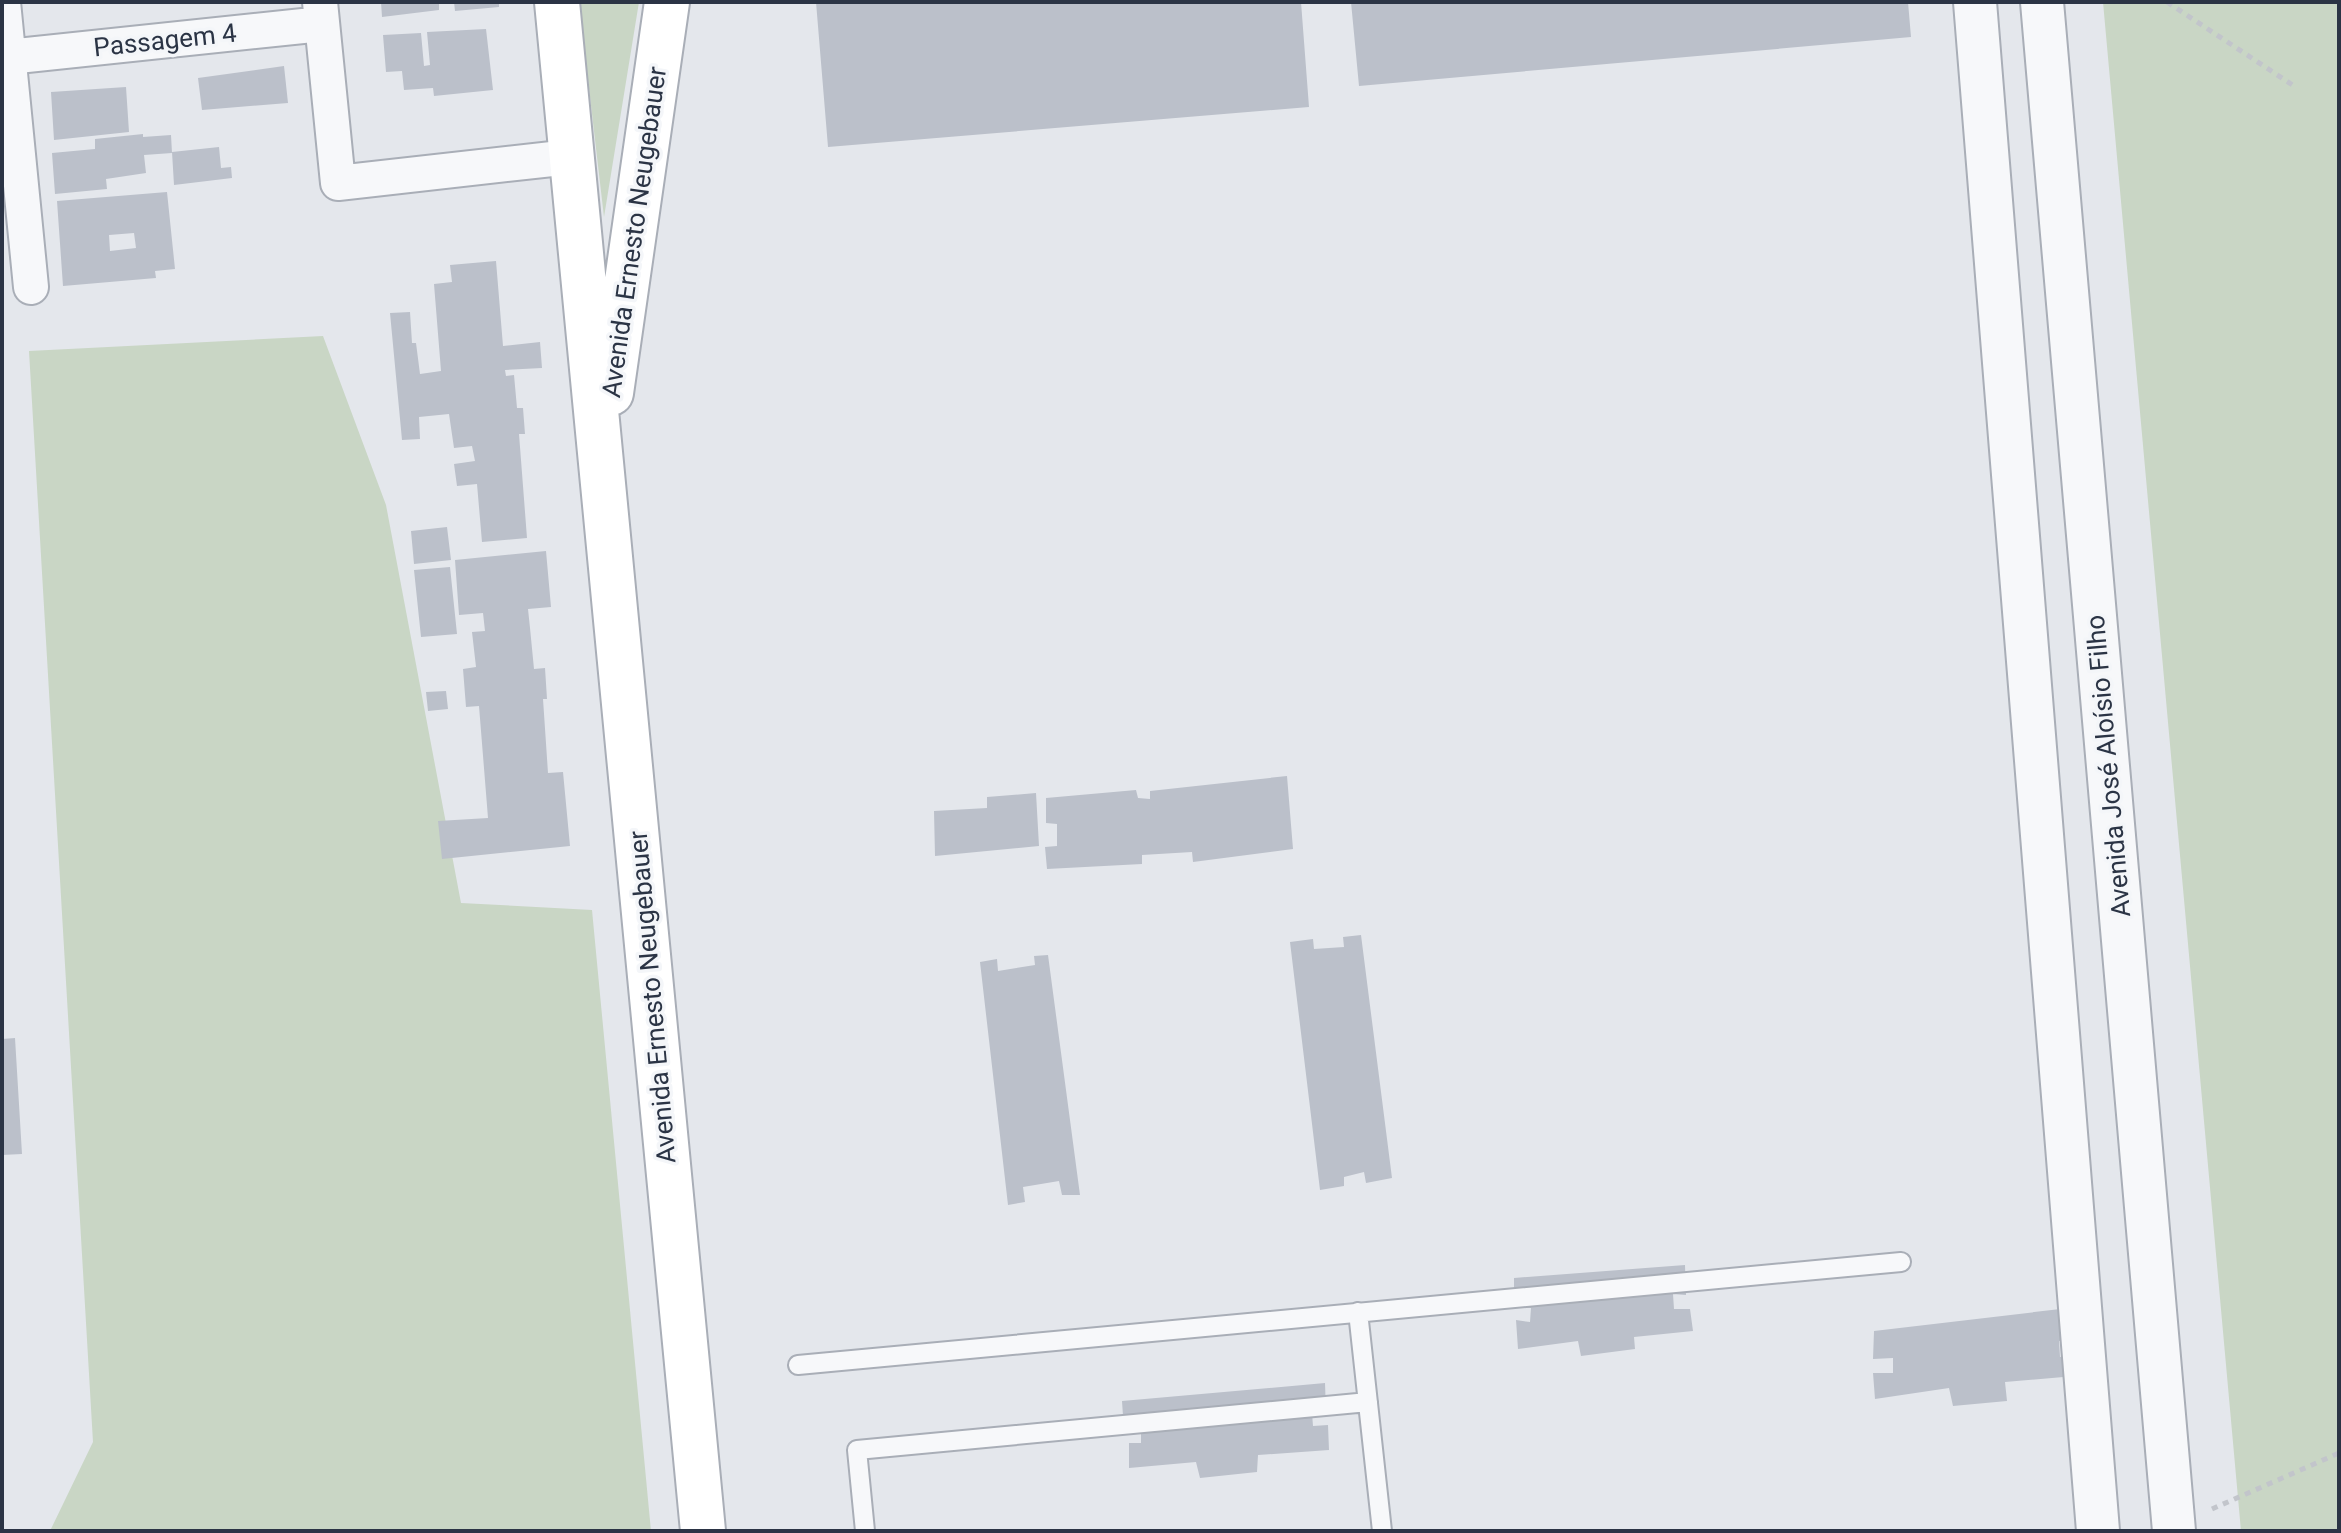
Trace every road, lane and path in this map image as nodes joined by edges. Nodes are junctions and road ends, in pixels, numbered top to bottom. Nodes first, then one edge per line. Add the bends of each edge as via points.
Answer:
1 (3, 2) edge
2 (557, 2) edge
3 (667, 2) edge
4 (1975, 2) edge
5 (2042, 2) edge
6 (2167, 2) edge
7 (321, 13) edge
8 (8, 57) junction
9 (2294, 86) dead end
10 (570, 157) junction
11 (31, 287) dead end
12 (601, 463) junction
13 (1901, 1262) dead end
14 (1358, 1312) junction
15 (798, 1365) dead end
16 (1368, 1402) junction
17 (2339, 1453) edge
18 (2211, 1509) dead end
19 (703, 1531) edge
20 (865, 1531) edge
21 (1382, 1531) edge
22 (2098, 1531) edge
23 (2174, 1531) edge

1 - 8 street
2 - 10 main road, Avenida Ernesto Neugebauer
3 - 12 main road, Avenida Ernesto Neugebauer
4 - 22 street
5 - 23 street, Avenida José Aloísio Filho
6 - 9 path
7 - 8 street, Passagem 4
7 - 10 street via 338,183
8 - 11 street
10 - 12 main road, Avenida Ernesto Neugebauer
12 - 19 main road, Avenida Ernesto Neugebauer
13 - 14 lane
14 - 15 lane
14 - 16 lane
16 - 20 lane via 857,1450
16 - 21 lane
17 - 18 path

